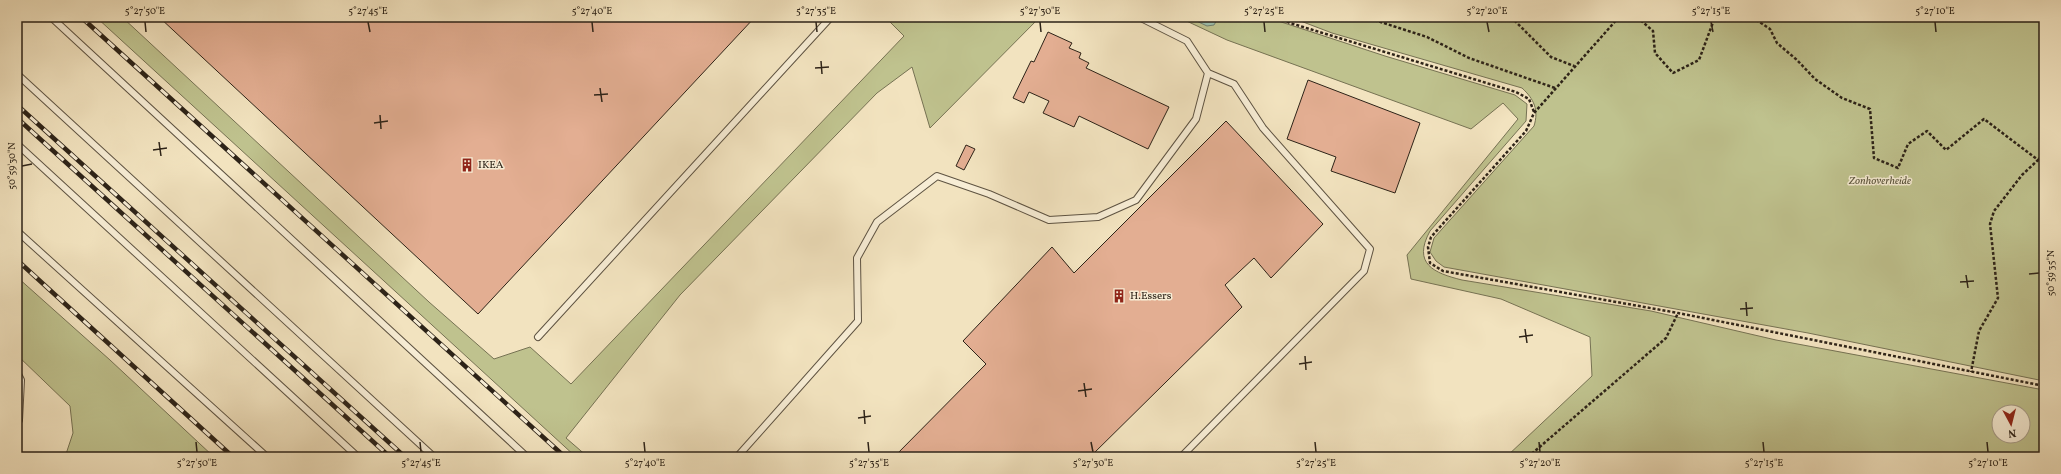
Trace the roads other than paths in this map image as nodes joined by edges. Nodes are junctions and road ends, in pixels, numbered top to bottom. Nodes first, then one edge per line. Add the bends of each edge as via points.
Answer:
1 (51, 17) edge
2 (832, 17) edge
3 (1139, 17) edge
4 (1208, 72) junction
5 (17, 74) edge
6 (17, 144) edge
7 (17, 231) edge
8 (538, 337) dead end
9 (17, 372) edge
10 (17, 425) edge
11 (267, 457) edge
12 (358, 457) edge
13 (434, 457) edge
14 (527, 457) edge
15 (737, 457) edge
16 (1181, 457) edge

1 - 14 lane
2 - 8 lane
3 - 4 lane via 1186,41
4 - 15 lane via 1196,119 1136,200 1098,217 1049,220 989,194 938,176 877,222 857,258 858,321
4 - 16 lane via 1234,84 1263,128 1370,249 1364,271
5 - 13 lane
6 - 12 lane
7 - 11 lane
9 - 10 lane via 21,380

